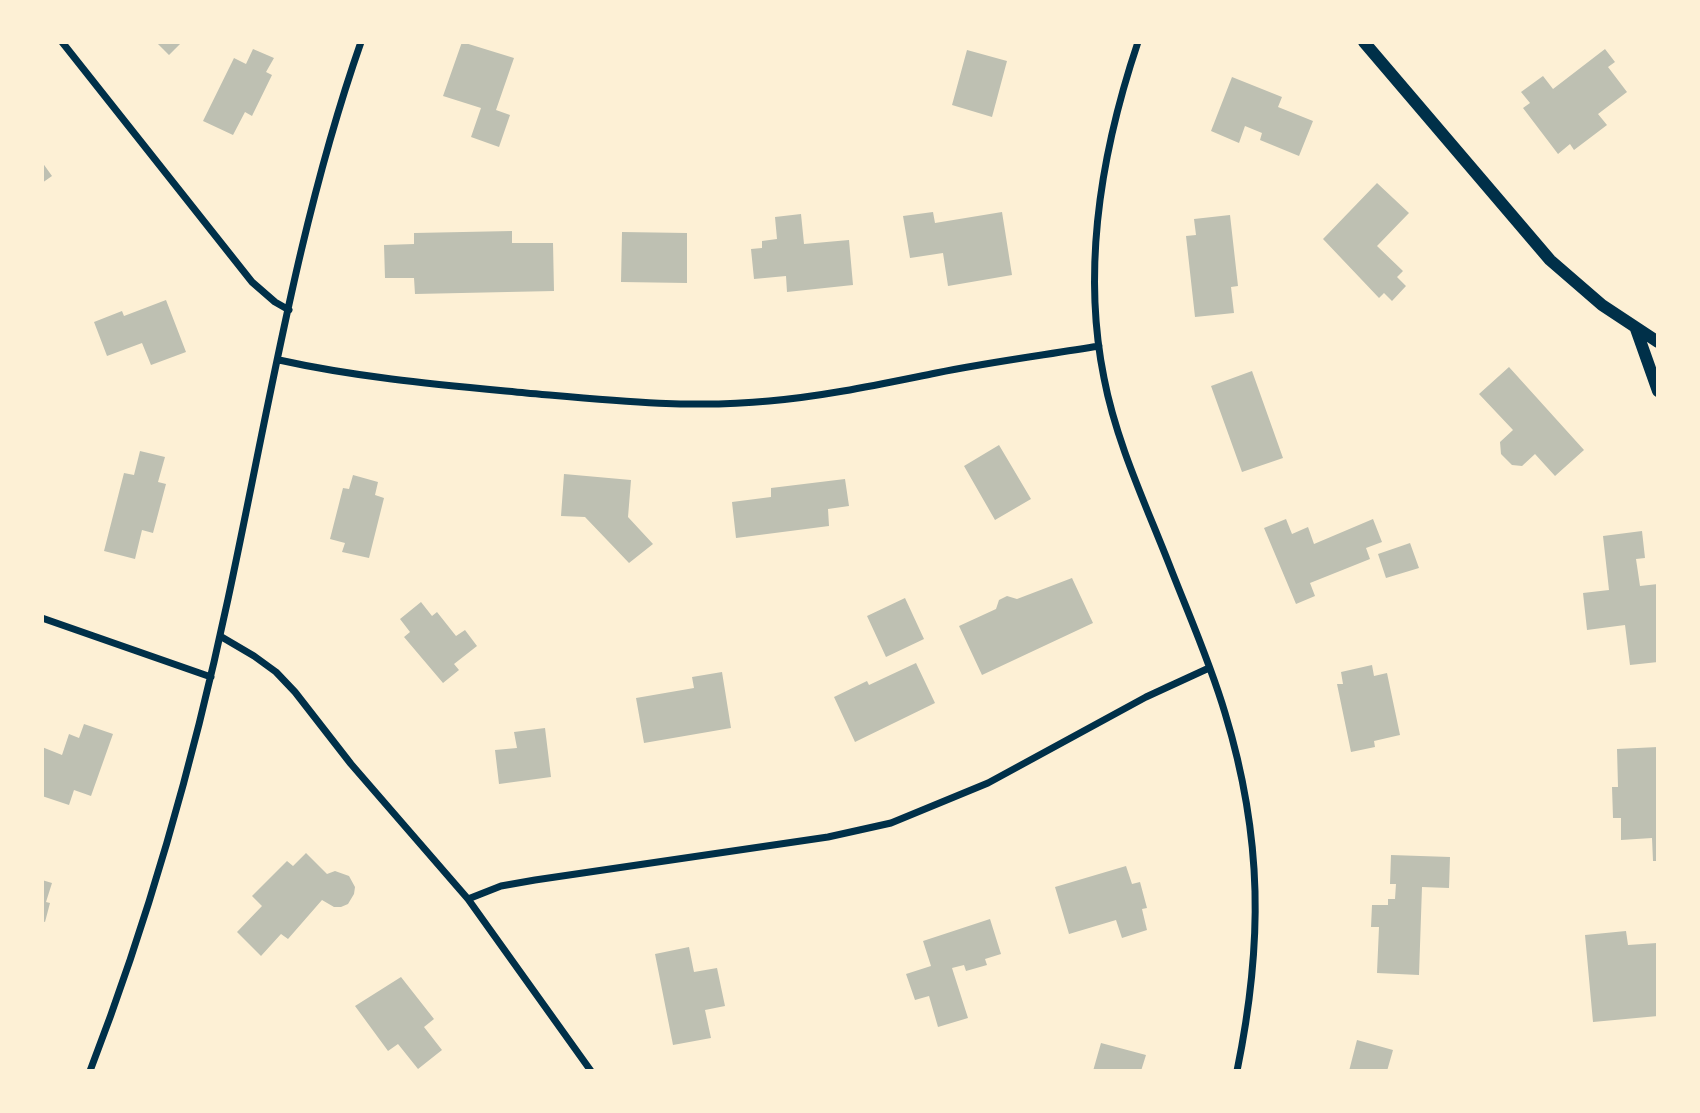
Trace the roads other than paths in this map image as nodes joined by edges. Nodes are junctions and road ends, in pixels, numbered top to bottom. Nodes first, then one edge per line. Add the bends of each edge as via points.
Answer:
1 (62, 42) edge
2 (362, 42) edge
3 (1138, 42) edge
4 (1364, 42) edge
5 (289, 310) junction
6 (1636, 329) junction
7 (1658, 342) edge
8 (1099, 346) junction
9 (279, 360) junction
10 (1658, 391) edge
11 (42, 618) edge
12 (220, 636) junction
13 (1209, 668) junction
14 (211, 677) junction
15 (468, 899) junction
16 (90, 1071) edge
17 (592, 1071) edge
18 (1237, 1071) edge

1 - 5 street via 247,276
2 - 5 street via 315,198
3 - 8 street via 1118,104 1102,183 1095,284
4 - 6 street via 1532,241 1584,292
5 - 9 street
6 - 7 street
6 - 10 street
8 - 9 street via 842,392 715,404 622,402 432,384
8 - 13 street via 1112,413
9 - 12 street
11 - 14 street
12 - 14 street
12 - 15 street via 265,664 295,692
13 - 15 street via 988,783 891,823 828,837 501,886
13 - 18 street via 1244,785 1257,897 1254,961
14 - 16 street via 136,947
15 - 17 street

